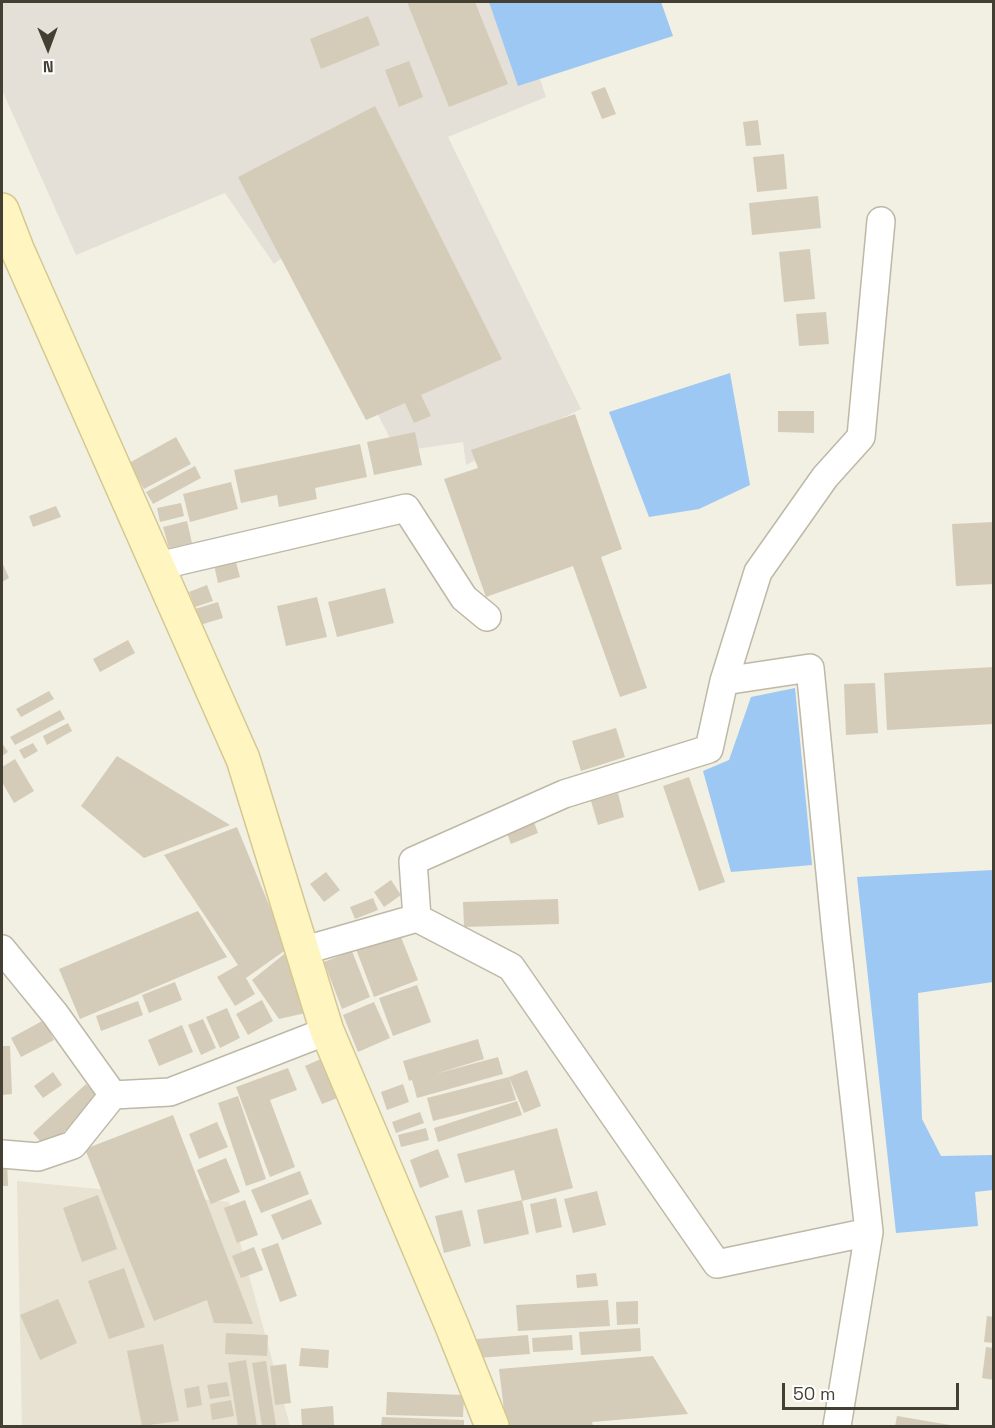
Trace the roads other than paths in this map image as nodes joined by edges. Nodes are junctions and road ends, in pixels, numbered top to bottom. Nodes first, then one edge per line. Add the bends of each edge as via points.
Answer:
1 (2, 210) edge
2 (882, 221) dead end
3 (158, 566) junction
4 (487, 617) dead end
5 (724, 681) junction
6 (417, 918) junction
7 (2, 949) edge
8 (302, 951) junction
9 (327, 1031) junction
10 (113, 1095) junction
11 (2, 1154) edge
12 (869, 1232) junction
13 (492, 1426) edge
14 (837, 1426) edge

1 - 3 street
2 - 5 street via 861,437 825,477 758,572
3 - 4 street via 406,508 465,598
3 - 8 street via 243,759
5 - 6 street via 709,749 564,794 413,861
5 - 12 street via 810,668
6 - 8 street
6 - 12 street via 511,967 717,1264
7 - 10 street
8 - 9 street
9 - 10 street via 170,1092
9 - 13 street
10 - 11 street via 73,1145 38,1157
12 - 14 street

